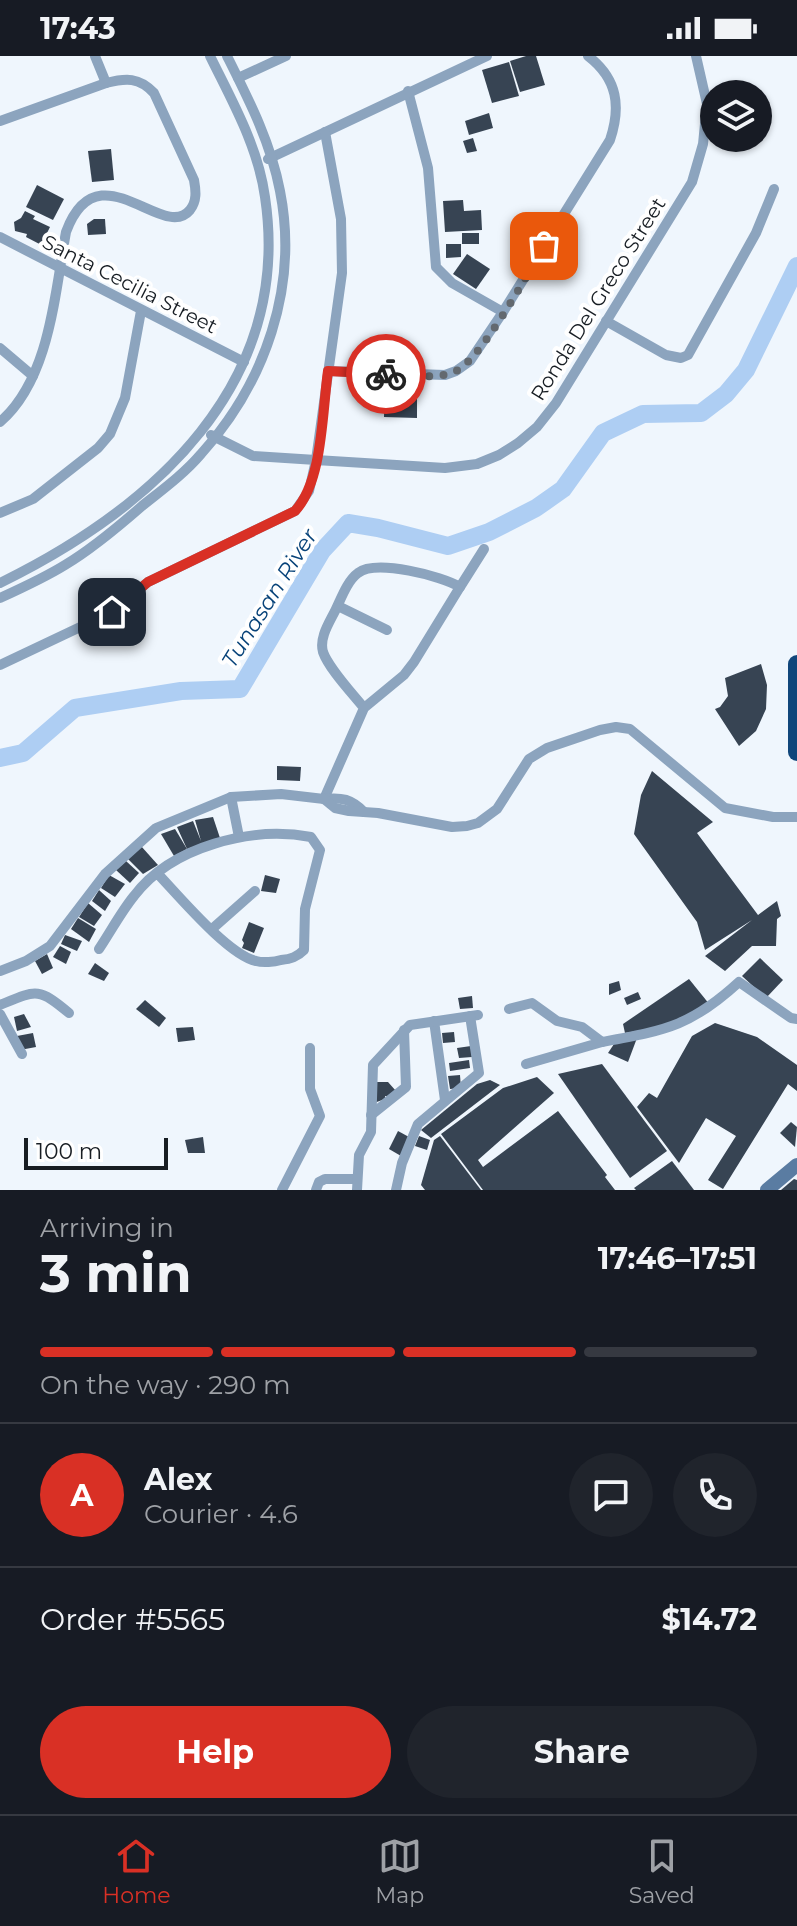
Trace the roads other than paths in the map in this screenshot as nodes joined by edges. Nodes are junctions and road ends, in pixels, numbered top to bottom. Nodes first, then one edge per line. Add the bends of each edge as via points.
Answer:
1 (95, 56) edge
2 (210, 56) edge
3 (227, 56) edge
4 (286, 56) edge
5 (487, 56) edge
6 (588, 56) edge
7 (696, 56) edge
8 (238, 78) junction
9 (106, 83) junction
10 (408, 91) junction
11 (0, 121) edge
12 (325, 132) junction
13 (272, 157) junction
14 (257, 163) junction
15 (774, 189) dead end
16 (0, 237) edge
17 (60, 267) junction
18 (141, 311) junction
19 (503, 312) junction
20 (606, 321) junction
21 (0, 348) edge
22 (244, 362) junction
23 (328, 371) junction
24 (33, 376) junction
25 (0, 422) edge
26 (203, 430) junction
27 (215, 437) junction
28 (316, 460) junction
29 (3, 512) edge
30 (484, 549) dead end
31 (0, 583) edge
32 (460, 587) junction
33 (0, 598) edge
34 (338, 606) junction
35 (387, 630) dead end
36 (797, 664) edge
37 (0, 665) edge
38 (364, 708) junction
39 (797, 752) edge
40 (231, 797) junction
41 (324, 799) junction
42 (364, 812) junction
43 (797, 817) edge
44 (239, 837) junction
45 (157, 873) junction
46 (255, 891) dead end
47 (212, 929) junction
48 (99, 949) dead end
49 (0, 971) edge
50 (0, 1005) edge
51 (509, 1009) dead end
52 (69, 1013) dead end
53 (0, 1014) edge
54 (797, 1019) edge
55 (434, 1021) junction
56 (404, 1030) junction
57 (602, 1042) junction
58 (310, 1048) dead end
59 (22, 1054) dead end
60 (526, 1064) dead end
61 (445, 1100) junction
62 (371, 1115) junction
63 (797, 1165) edge
64 (357, 1185) edge
65 (282, 1190) edge
66 (316, 1190) edge
67 (396, 1190) edge
68 (767, 1190) edge

1 - 9 street
2 - 14 street
3 - 8 street
4 - 8 street
5 - 10 street
6 - 19 street via 610,79 616,122 610,140
7 - 20 street, Ronda Del Greco Street via 707,104 692,182
8 - 13 street
9 - 11 street
9 - 17 street via 135,79 154,93 196,193 187,214 173,218 119,196 93,199 73,213
10 - 12 street
10 - 19 street via 428,168 436,267 452,283
12 - 13 street
12 - 23 street via 342,245
13 - 14 street
13 - 27 street via 285,235 280,297 264,359
14 - 22 street via 267,218 267,275
15 - 20 street via 756,233 688,355 666,355
16 - 17 street, Santa Cecilia Street
17 - 18 street, Santa Cecilia Street
17 - 24 street
18 - 22 street, Santa Cecilia Street
18 - 29 street via 125,398 110,434 33,499
19 - 23 street via 470,361 456,371
20 - 28 street, Ronda Del Greco Street via 537,427 499,455 445,468
21 - 24 street
22 - 26 street
23 - 28 street
24 - 25 street
26 - 27 street, Ronda Del Greco Street
26 - 31 street via 174,463 84,535
27 - 28 street, Ronda Del Greco Street via 253,456
27 - 33 street via 182,473 95,544 68,564
28 - 37 street via 309,491 295,511 148,582 112,612
30 - 32 street
32 - 34 street via 440,577 373,568 357,573
32 - 38 street via 404,675
34 - 35 street
34 - 38 street via 323,637 324,653
36 - 39 highway
38 - 41 street
40 - 41 street via 281,794
40 - 44 street
40 - 49 street via 156,828 105,874 50,946
41 - 42 street via 342,810
41 - 42 street via 345,798
42 - 43 street via 452,827 478,823 497,809 529,759 573,737 616,727 630,729 725,808
44 - 45 street via 187,855
44 - 47 street via 311,837 318,845 305,909 305,945 300,954 256,961
45 - 47 street
45 - 48 street via 135,894
46 - 47 street
50 - 52 street via 39,993
51 - 57 street via 532,1003
53 - 59 street
54 - 57 street via 739,982 702,1014 684,1022
55 - 56 street
55 - 61 street
55 - 61 street via 474,1016 479,1073
56 - 62 street via 373,1065
56 - 62 street via 406,1087
57 - 60 street
58 - 65 street via 310,1089 320,1116
61 - 67 street via 418,1124
62 - 64 street
63 - 68 main road
64 - 66 street via 325,1179

